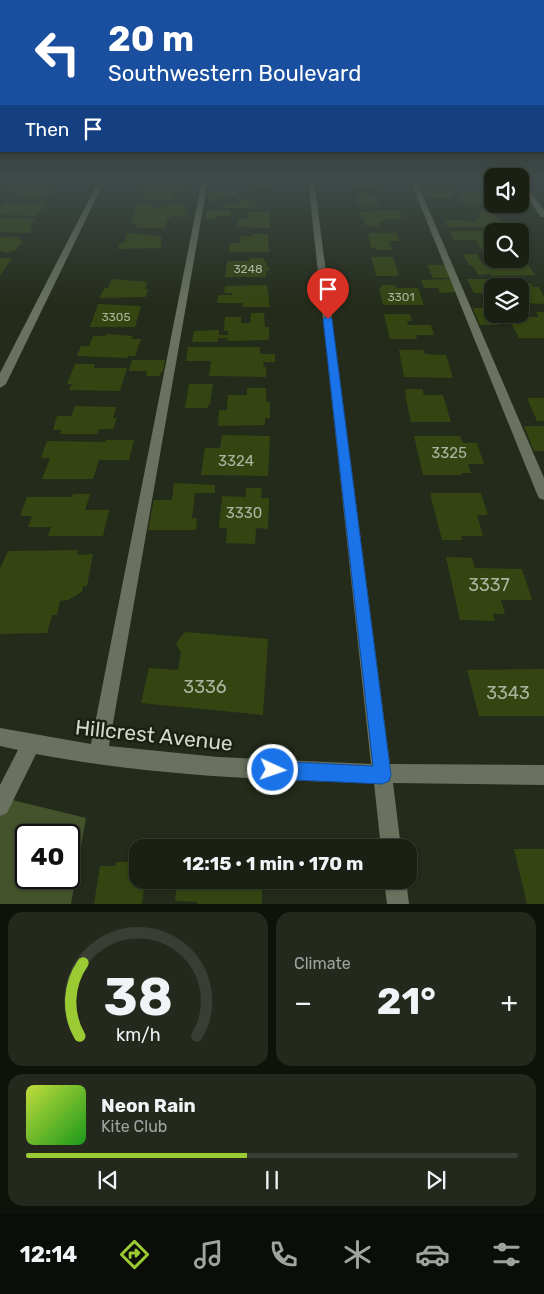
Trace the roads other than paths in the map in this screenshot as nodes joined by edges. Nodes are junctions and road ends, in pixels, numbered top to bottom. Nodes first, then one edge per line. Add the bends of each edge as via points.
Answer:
1 (81, 222) edge
2 (198, 222) edge
3 (316, 222) edge
4 (431, 222) edge
5 (0, 384) edge
6 (544, 494) edge
7 (0, 737) edge
8 (31, 744) junction
9 (98, 755) junction
10 (382, 775) junction
11 (544, 775) edge
12 (0, 806) edge
13 (390, 839) edge
14 (396, 889) edge
15 (398, 904) edge

1 - 5 street
2 - 9 street
3 - 10 street
4 - 6 street
7 - 8 street, Hillcrest Avenue
8 - 9 street, Hillcrest Avenue
8 - 12 street
9 - 10 street, Hillcrest Avenue via 237,768
10 - 11 street, Hillcrest Avenue
10 - 13 street
14 - 15 street

